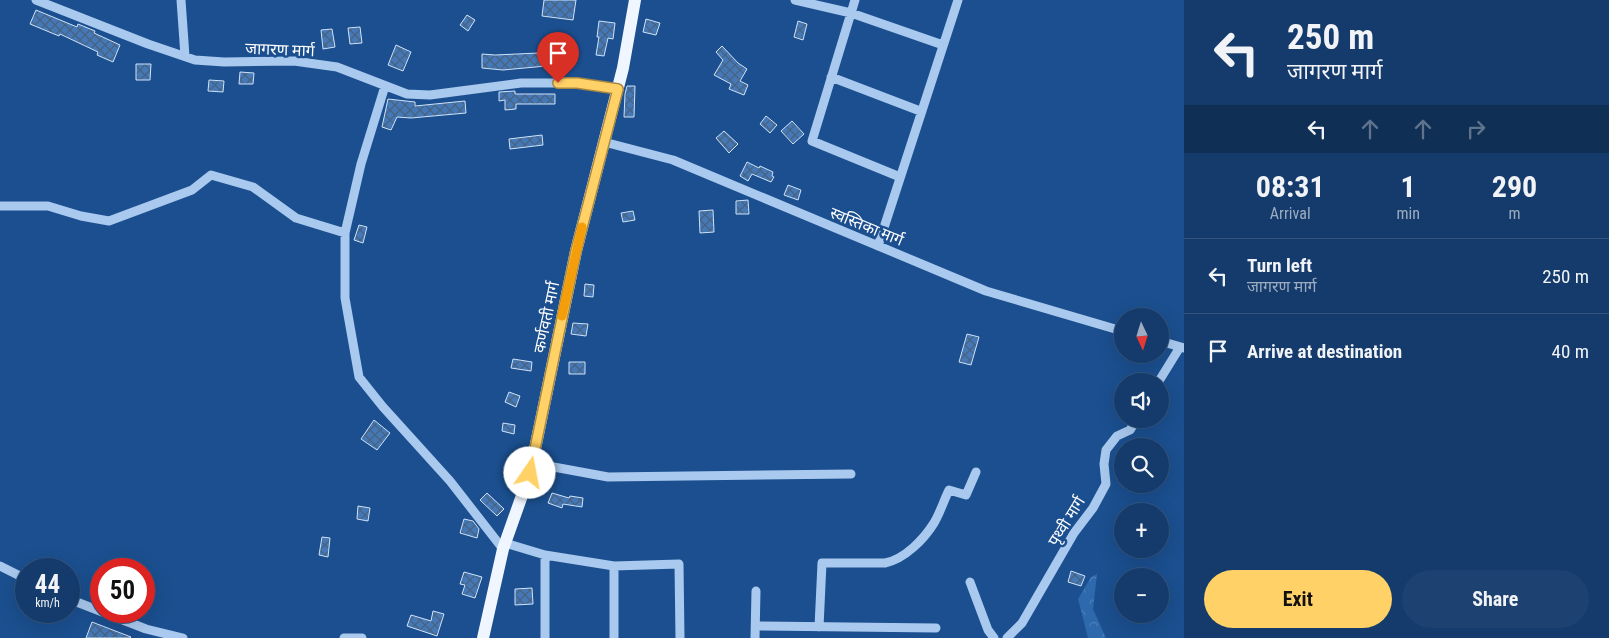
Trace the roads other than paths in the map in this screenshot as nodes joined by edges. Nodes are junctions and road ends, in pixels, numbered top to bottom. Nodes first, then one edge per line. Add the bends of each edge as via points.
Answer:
1 (36, 0) edge
2 (180, 0) edge
3 (636, 0) edge
4 (795, 0) edge
5 (855, 0) edge
6 (958, 0) edge
7 (851, 13) junction
8 (943, 45) junction
9 (185, 56) junction
10 (831, 77) junction
11 (385, 86) junction
12 (618, 89) junction
13 (920, 111) junction
14 (604, 142) junction
15 (900, 177) junction
16 (0, 206) edge
17 (345, 233) junction
18 (878, 246) junction
19 (1114, 329) edge
20 (1169, 344) edge
21 (1182, 348) edge
22 (1165, 373) edge
23 (1131, 428) edge
24 (532, 463) junction
25 (976, 472) dead end
26 (851, 474) dead end
27 (504, 546) junction
28 (544, 555) junction
29 (0, 566) edge
30 (614, 566) junction
31 (15, 573) edge
32 (970, 582) dead end
33 (756, 591) dead end
34 (80, 603) edge
35 (756, 626) junction
36 (819, 626) junction
37 (936, 628) dead end
38 (183, 638) edge
39 (344, 638) edge
40 (362, 638) edge
41 (483, 638) edge
42 (545, 638) edge
43 (614, 638) edge
44 (680, 638) edge
45 (756, 638) edge
46 (994, 638) edge
47 (1007, 638) edge

1 - 9 street, जागरण मार्ग
2 - 9 street
3 - 12 main road, कर्णवती मार्ग
4 - 7 street
5 - 7 street
6 - 8 street
7 - 8 street
7 - 10 street
8 - 13 street
9 - 11 street, जागरण मार्ग via 224,62 320,64
10 - 13 street
10 - 15 street via 812,141
11 - 12 street, जागरण मार्ग via 408,94 430,95 521,83 577,83
11 - 17 street
12 - 14 main road, कर्णवती मार्ग
13 - 15 street
14 - 18 street, स्वस्तिका मार्ग via 673,160
14 - 24 main road, कर्णवती मार्ग via 576,251
15 - 18 street
16 - 17 street via 48,206 109,220 192,190 211,175 253,187 296,218
17 - 27 street via 345,298 360,376
18 - 19 street, स्वस्तिका मार्ग via 986,291
20 - 21 street
21 - 22 street
23 - 47 street, पृथ्वी मार्ग via 1117,436 1106,450 1106,484 1022,623
24 - 26 street via 608,477
24 - 27 main road, कर्णवती मार्ग
25 - 36 street via 966,495 949,490 934,523 914,546 894,561 822,563
27 - 28 street
27 - 41 main road, कर्णवती मार्ग
28 - 30 street
28 - 42 street
29 - 31 street
30 - 43 street
30 - 44 street via 679,564
32 - 46 street
33 - 35 street
34 - 38 street via 146,629
35 - 36 street
35 - 45 street
36 - 37 street
39 - 40 street

